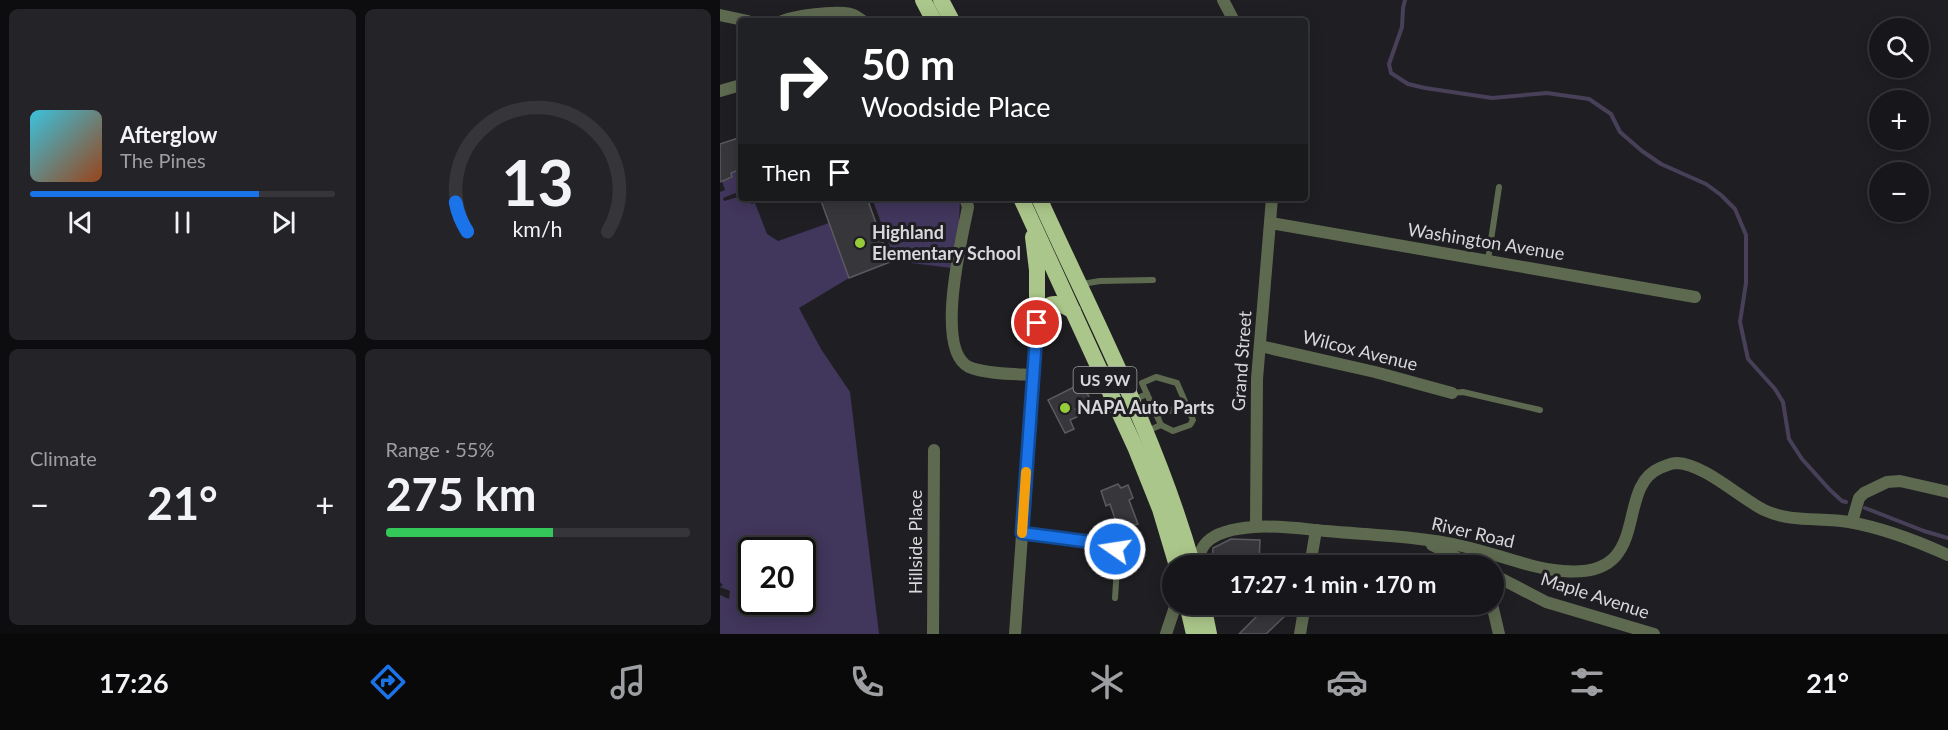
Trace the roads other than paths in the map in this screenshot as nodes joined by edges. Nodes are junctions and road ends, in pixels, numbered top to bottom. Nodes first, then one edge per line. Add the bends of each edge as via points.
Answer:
1 (923, 0) edge
2 (941, 0) edge
3 (1223, 0) edge
4 (720, 15) edge
5 (790, 18) edge
6 (858, 18) edge
7 (932, 18) edge
8 (950, 18) edge
9 (1232, 18) edge
10 (738, 19) edge
11 (738, 86) edge
12 (720, 91) edge
13 (1499, 187) dead end
14 (966, 201) edge
15 (1036, 201) edge
16 (1272, 201) edge
17 (1271, 223) junction
18 (1488, 261) junction
19 (1154, 280) dead end
20 (1079, 285) junction
21 (1695, 297) dead end
22 (1073, 311) junction
23 (1037, 323) junction
24 (1260, 346) junction
25 (1033, 375) junction
26 (1452, 393) joint
27 (1140, 397) junction
28 (1186, 404) junction
29 (1540, 410) dead end
30 (1157, 416) junction
31 (1153, 428) junction
32 (934, 450) dead end
33 (1948, 492) edge
34 (1851, 522) junction
35 (1256, 526) junction
36 (1316, 530) junction
37 (1022, 533) junction
38 (1418, 538) junction
39 (1174, 555) edge
40 (1191, 555) edge
41 (1200, 555) edge
42 (1312, 555) edge
43 (1452, 555) edge
44 (1948, 555) edge
45 (1504, 580) edge
46 (1115, 598) dead end
47 (1172, 615) edge
48 (1190, 615) edge
49 (1205, 615) edge
50 (1303, 615) edge
51 (1495, 615) edge
52 (933, 634) edge
53 (1015, 634) edge
54 (1166, 634) edge
55 (1194, 634) edge
56 (1209, 634) edge
57 (1300, 634) edge
58 (1499, 634) edge
59 (1654, 634) edge

1 - 7 highway
2 - 8 highway
3 - 9 street
4 - 10 street
5 - 6 street via 845,13
11 - 12 street
13 - 18 lane
14 - 25 street via 953,287 956,351 969,367
15 - 20 highway, US 9W
15 - 22 highway, US 9W
15 - 23 highway
16 - 17 street, Grand Street
17 - 18 street, Washington Avenue
17 - 24 street, Grand Street
18 - 21 street, Washington Avenue
19 - 20 lane
20 - 27 highway, US 9W
22 - 23 highway via 1066,306 1050,305
22 - 39 highway, US 9W via 1149,479
23 - 25 street
24 - 26 street, Wilcox Avenue
24 - 35 street, Grand Street
25 - 37 street
26 - 29 lane via 1463,392
27 - 28 lane via 1142,383 1156,377 1177,383
27 - 30 lane
27 - 31 highway, US 9W
28 - 30 lane
28 - 31 lane via 1193,420 1190,425 1173,431
30 - 31 lane
31 - 40 highway, US 9W via 1163,474
32 - 52 street, Hillside Place
33 - 34 street via 1900,481 1887,482 1858,498
34 - 38 street, River Road via 1799,519 1765,511 1696,468 1678,463 1653,471 1642,482 1626,537 1616,555 1598,568 1582,572 1558,570
34 - 44 street
35 - 36 street, River Road
35 - 41 street, River Road via 1225,532 1207,542
36 - 38 street, River Road
36 - 42 street
37 - 46 lane via 1115,549 1119,553
37 - 53 street
38 - 43 street
45 - 59 street, Maple Avenue via 1546,602
47 - 54 street
48 - 55 highway
49 - 56 highway
50 - 57 street
51 - 58 street

